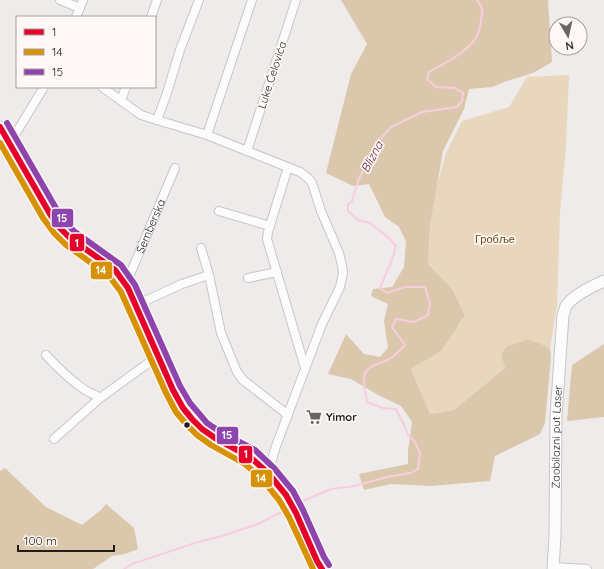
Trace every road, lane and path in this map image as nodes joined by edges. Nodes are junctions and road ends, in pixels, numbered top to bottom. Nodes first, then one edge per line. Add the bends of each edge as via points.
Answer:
1 (60, 0) edge
2 (83, 0) edge
3 (157, 0) edge
4 (198, 0) edge
5 (252, 0) edge
6 (296, 0) edge
7 (80, 8) junction
8 (76, 16) edge
9 (151, 16) edge
10 (43, 88) edge
11 (103, 88) edge
12 (126, 88) edge
13 (121, 100) junction
14 (157, 120) junction
15 (0, 127) edge
16 (207, 135) junction
17 (10, 143) junction
18 (247, 151) junction
19 (288, 167) junction
20 (175, 168) dead end
21 (219, 211) dead end
22 (270, 226) junction
23 (201, 248) dead end
24 (277, 272) junction
25 (209, 275) junction
26 (248, 278) dead end
27 (604, 281) edge
28 (126, 284) junction
29 (136, 305) junction
30 (46, 355) dead end
31 (158, 356) junction
32 (306, 369) junction
33 (100, 398) junction
34 (288, 415) junction
35 (54, 439) dead end
36 (268, 473) junction
37 (553, 568) edge
38 (322, 569) edge
39 (587, 569) edge

1 - 7 street
2 - 7 street
3 - 9 street
4 - 14 street
5 - 16 street
6 - 18 street, Luke Ćelovića
7 - 8 street
10 - 17 street
11 - 13 street
12 - 13 street
13 - 14 street via 141,115
14 - 16 street
15 - 17 main road
16 - 18 street
17 - 28 main road via 60,228 115,270
18 - 19 street
19 - 22 street
19 - 32 street via 300,172 312,183 339,253 343,273
20 - 28 street, Semberska
21 - 22 street
22 - 24 street via 267,239
23 - 25 street
24 - 26 street
24 - 32 street
25 - 29 street
25 - 34 street via 220,333 237,372 243,380
27 - 37 main road, Zaobilazni put Laser via 573,299 566,306 563,315 556,416
28 - 29 main road
29 - 31 main road
30 - 33 street via 82,389
31 - 33 street
31 - 36 main road via 172,390 192,419 215,438 250,457
32 - 34 street
33 - 35 street
34 - 36 street
36 - 38 main road via 286,495
37 - 39 street

